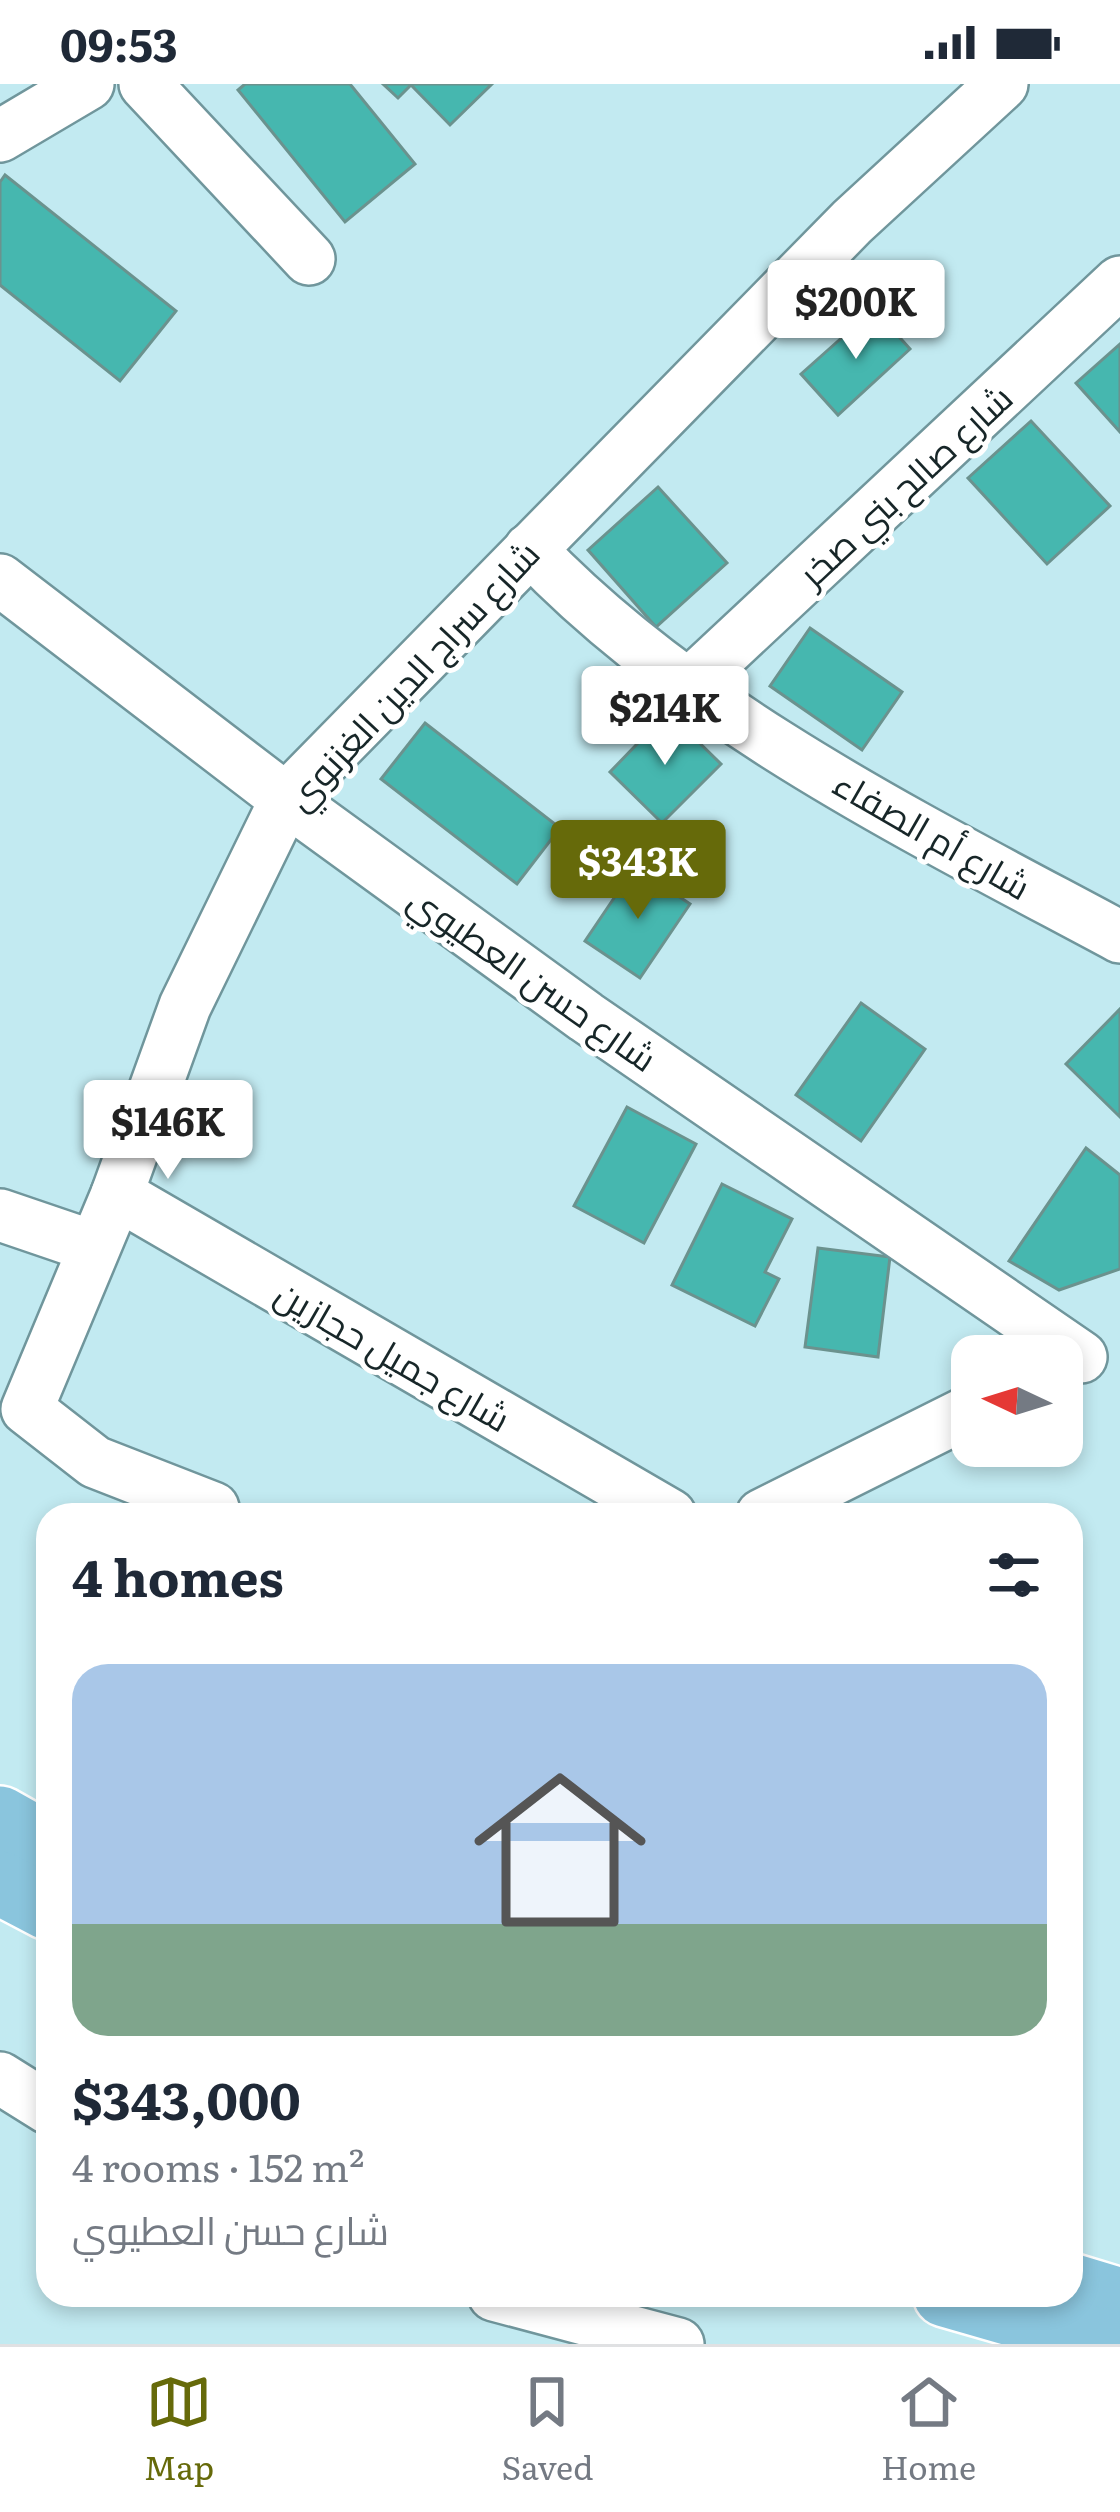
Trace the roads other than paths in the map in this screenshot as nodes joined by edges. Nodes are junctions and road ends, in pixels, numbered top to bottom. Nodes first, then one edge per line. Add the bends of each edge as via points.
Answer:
1 (88, 84) edge
2 (145, 84) edge
3 (1002, 84) edge
4 (0, 136) edge
5 (309, 260) dead end
6 (1120, 282) edge
7 (530, 549) junction
8 (0, 580) edge
9 (689, 686) junction
10 (286, 799) junction
11 (1120, 937) edge
12 (117, 1194) junction
13 (0, 1215) edge
14 (94, 1247) junction
15 (1088, 1353) edge
16 (14, 1413) edge
17 (951, 1420) edge
18 (200, 1503) edge
19 (649, 1503) edge
20 (786, 1503) edge
21 (0, 1818) edge
22 (36, 1838) edge
23 (0, 1883) edge
24 (36, 1902) edge
25 (0, 2078) edge
26 (36, 2100) edge
27 (1083, 2289) edge
28 (1120, 2300) edge
29 (539, 2307) edge
30 (987, 2307) edge
31 (678, 2344) edge
32 (1115, 2344) edge

1 - 4 street
2 - 5 street
3 - 7 street, شارع سراج الدين الغزنوي via 852,222
6 - 9 street, شارع صالح بني صخر
7 - 9 street, شارع أم الصفاء via 605,622
7 - 10 street, شارع سراج الدين الغزنوي
8 - 10 street, شارع حسن العطيوي
9 - 11 street, شارع أم الصفاء via 870,800
10 - 12 street, شارع سراج الدين الغزنوي via 185,1006
10 - 15 street, شارع حسن العطيوي via 586,1017
12 - 14 street, شارع سراج الدين الغزنوي
12 - 19 street, شارع جميل حجازين
13 - 14 street
14 - 16 street, شارع سراج الدين الغزنوي
16 - 18 street, شارع سراج الدين الغزنوي via 95,1462
17 - 20 street
21 - 22 main road
23 - 24 main road
25 - 26 street
27 - 28 main road
29 - 31 street
30 - 32 main road

